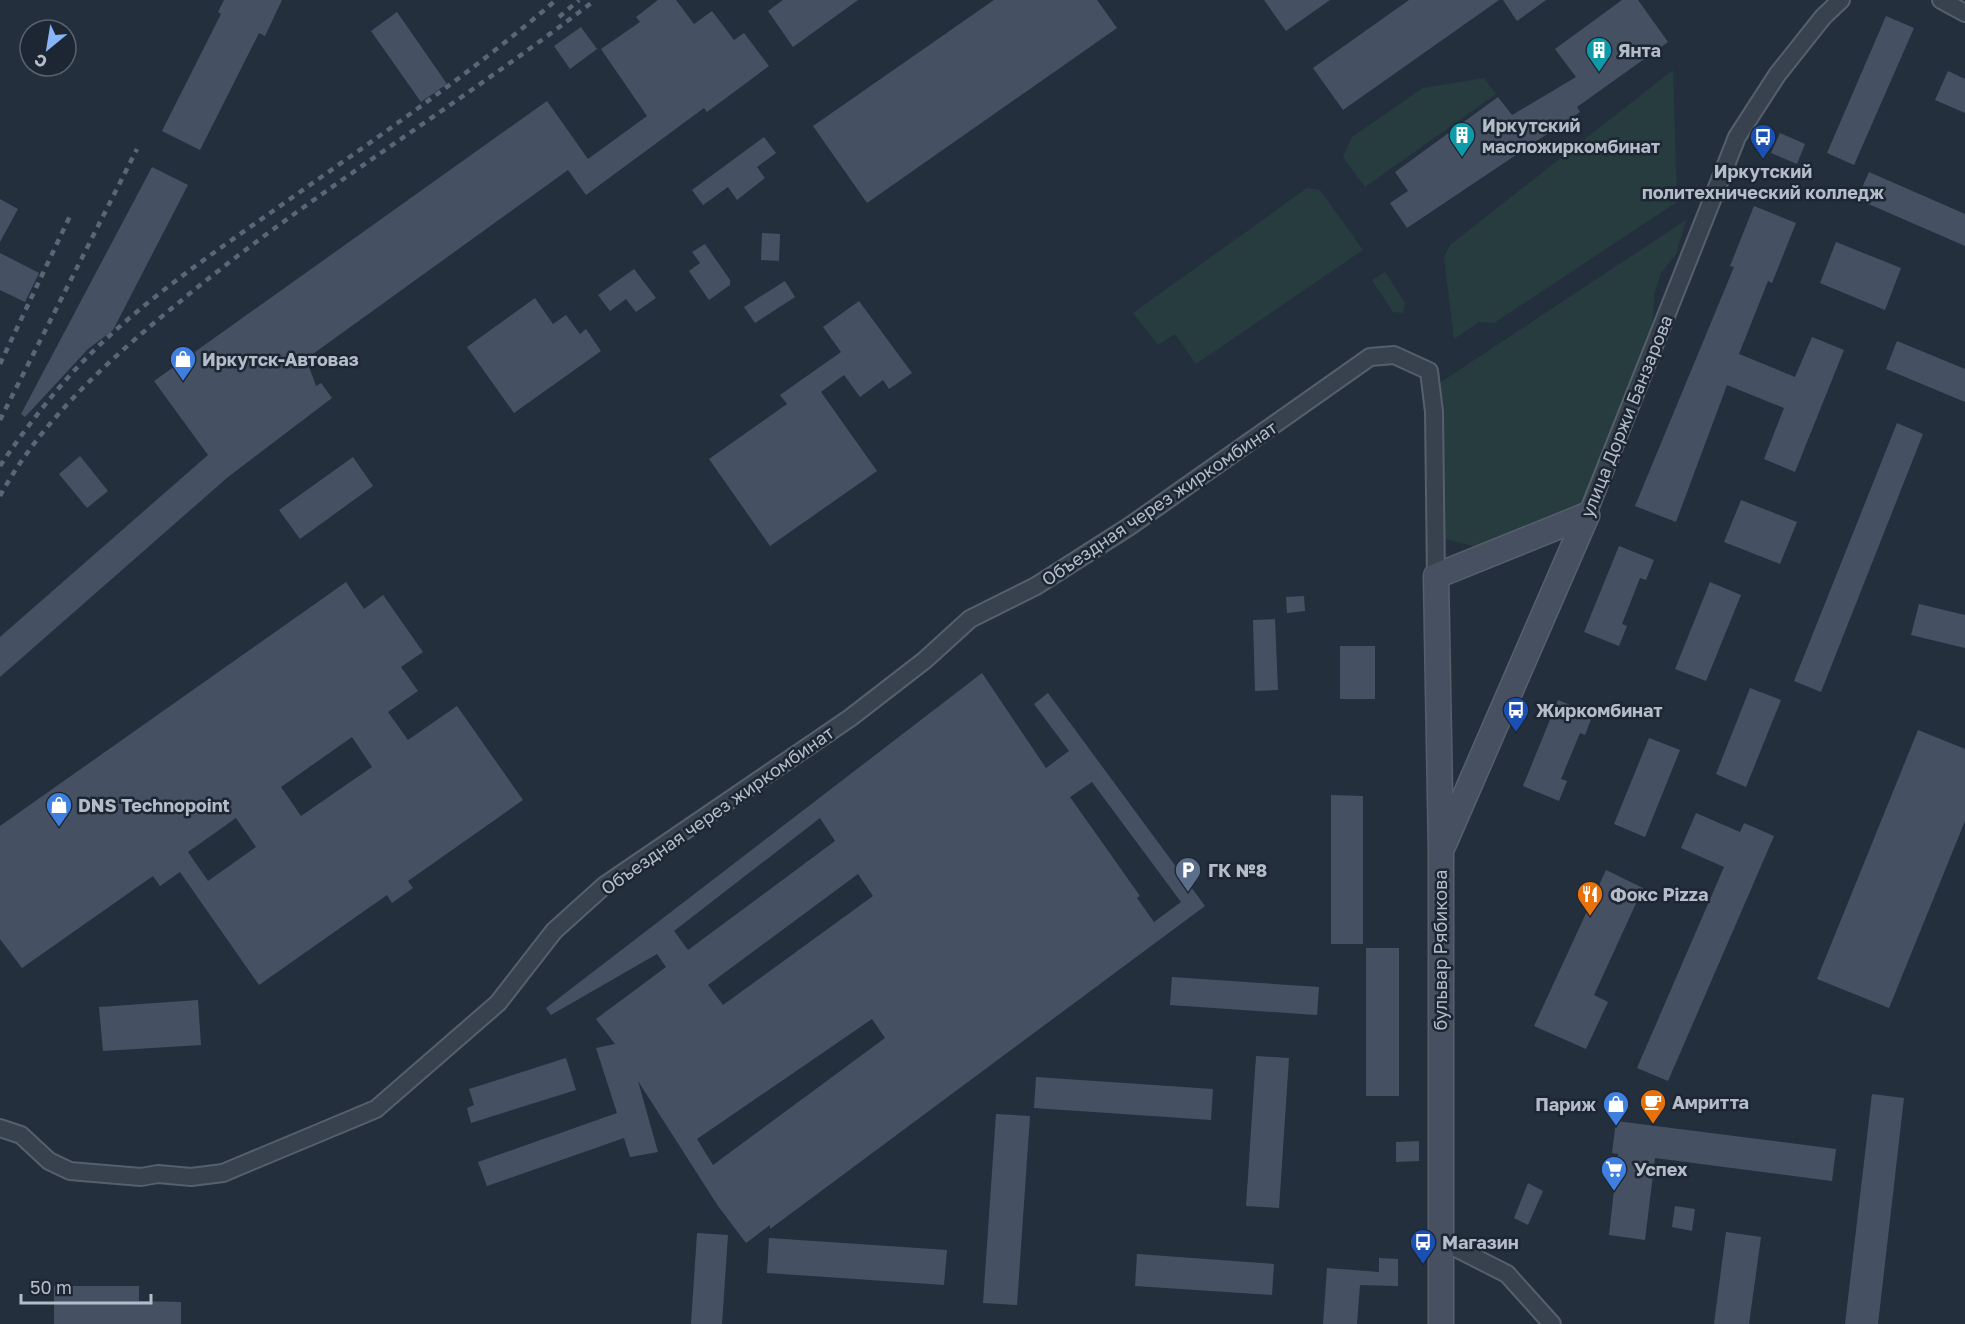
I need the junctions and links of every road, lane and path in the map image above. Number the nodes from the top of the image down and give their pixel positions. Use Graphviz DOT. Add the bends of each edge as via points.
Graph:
graph roads {
  1 [pos="1841,0"];
  2 [pos="1941,0"];
  3 [pos="1965,13"];
  4 [pos="1429,371"];
  5 [pos="1587,515"];
  6 [pos="1436,576"];
  7 [pos="1441,851"];
  8 [pos="0,1128"];
  9 [pos="1440,1240"];
  10 [pos="1441,1324"];
  11 [pos="1552,1324"];
  1 -- 5 [label="street, улица Доржи Банзарова" via="1777,75 1737,137"];
  2 -- 3 [label="street"];
  4 -- 6 [label="street, бульвар Рябикова" via="1434,412"];
  4 -- 8 [label="street, Объездная через жиркомбинат" via="1394,355 1370,357 1130,526 1036,586 970,619 850,718 605,885 554,931 498,1003 376,1110 223,1173 191,1177 70,1171 48,1161 21,1135"];
  5 -- 6 [label="street"];
  5 -- 7 [label="street, улица Доржи Банзарова"];
  6 -- 7 [label="street, бульвар Рябикова"];
  7 -- 9 [label="street, бульвар Рябикова"];
  9 -- 10 [label="street, бульвар Рябикова"];
  9 -- 11 [label="street" via="1506,1274"];
}
